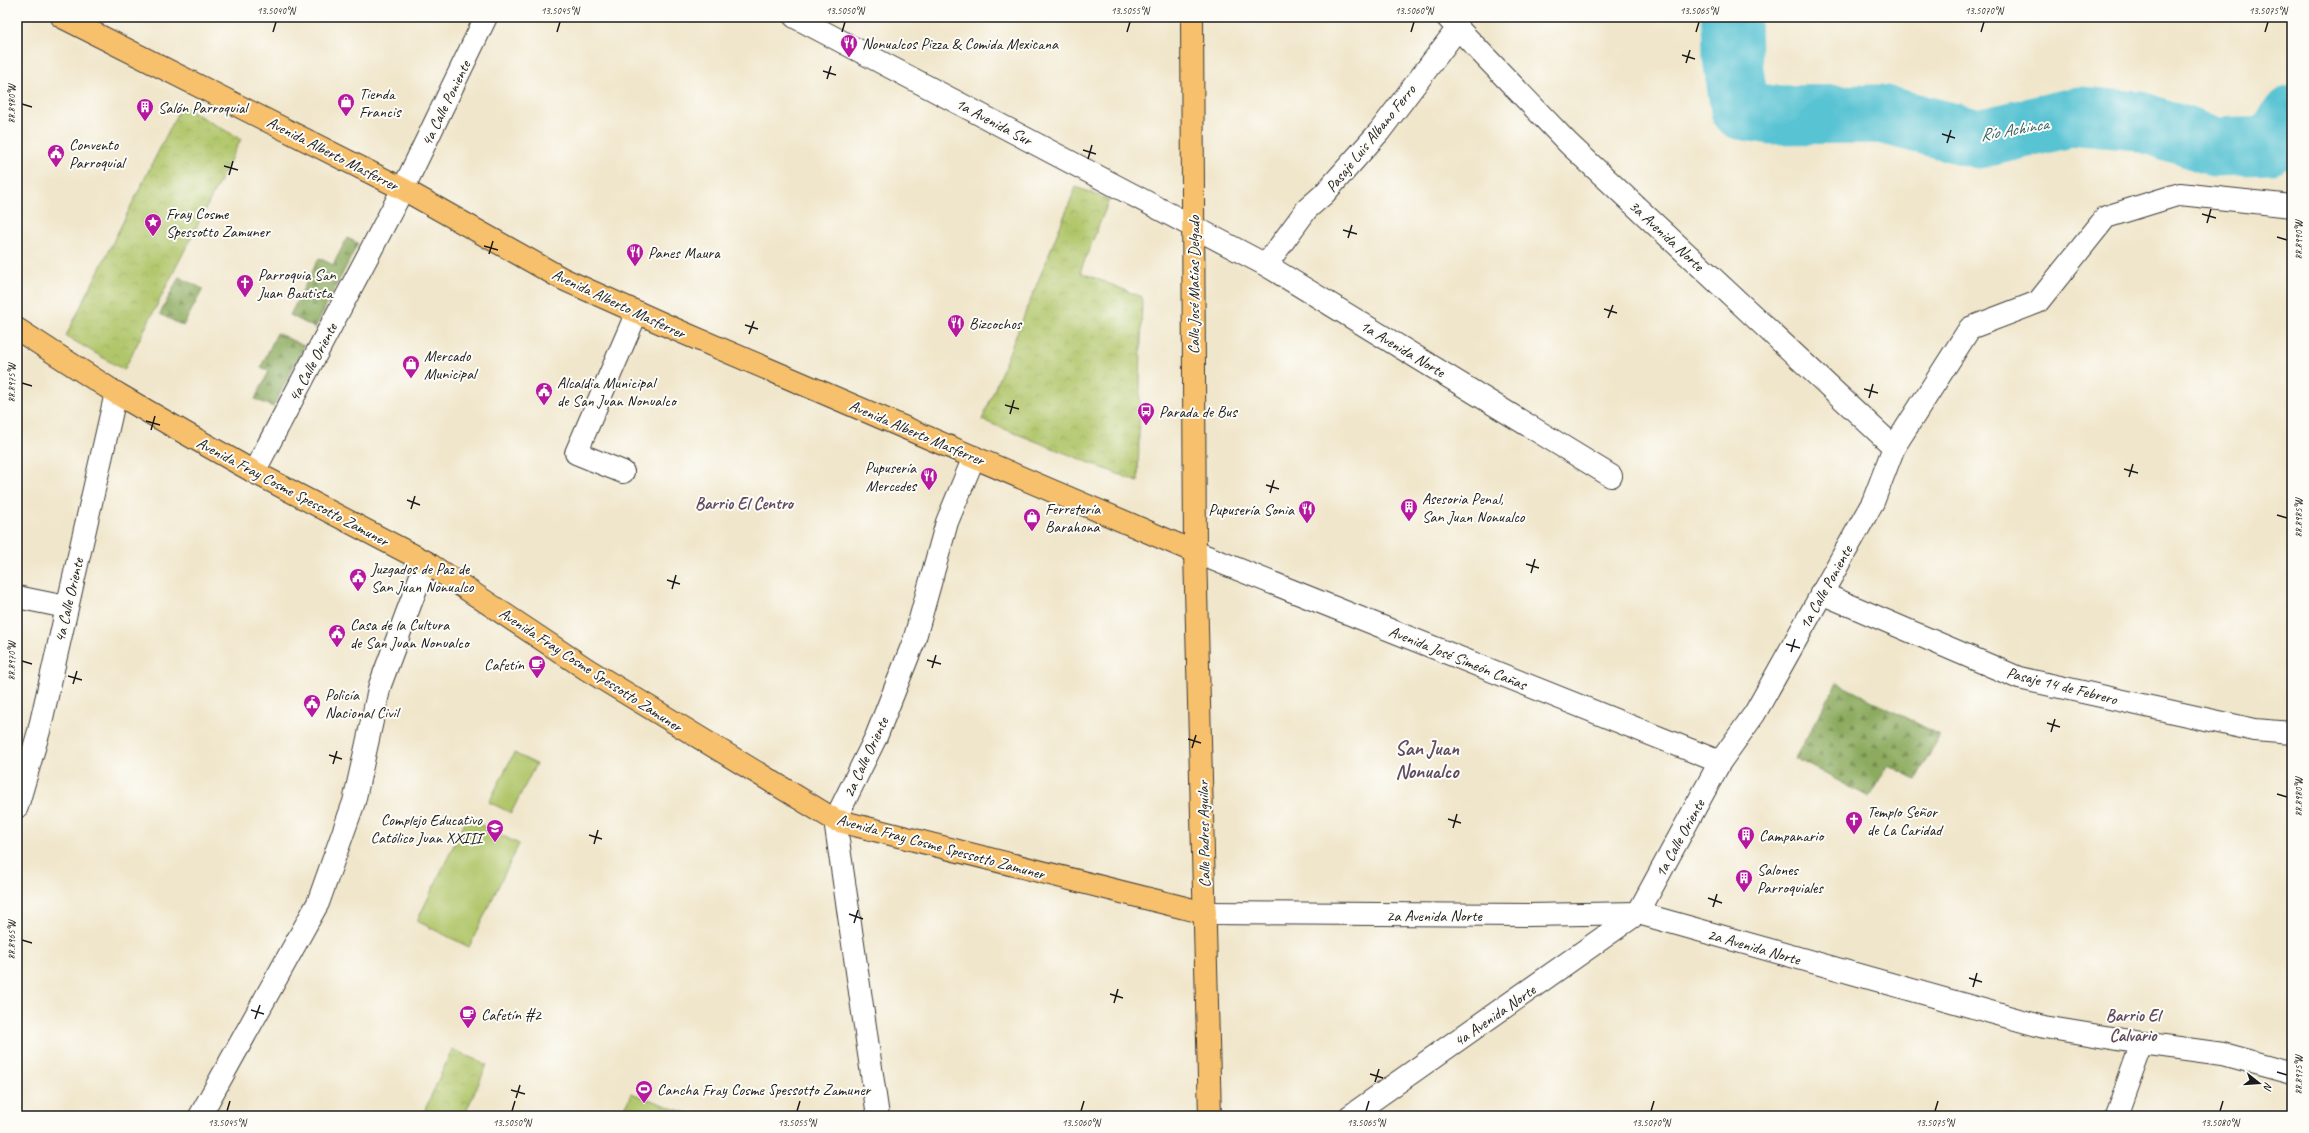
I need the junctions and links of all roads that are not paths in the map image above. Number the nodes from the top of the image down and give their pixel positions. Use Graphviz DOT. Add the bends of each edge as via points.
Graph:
graph roads {
  1 [pos="62,17"];
  2 [pos="486,17"];
  3 [pos="795,17"];
  4 [pos="1192,17"];
  5 [pos="1452,23"];
  6 [pos="403,189"];
  7 [pos="2292,206"];
  8 [pos="1192,225"];
  9 [pos="1266,265"];
  10 [pos="637,312"];
  11 [pos="17,329"];
  12 [pos="116,393"];
  13 [pos="1894,447"];
  14 [pos="974,457"];
  15 [pos="254,472"];
  16 [pos="622,472"];
  17 [pos="1611,476"];
  18 [pos="1195,552"];
  19 [pos="426,562"];
  20 [pos="1821,592"];
  21 [pos="17,597"];
  22 [pos="66,607"];
  23 [pos="2292,733"];
  24 [pos="1720,762"];
  25 [pos="17,807"];
  26 [pos="835,820"];
  27 [pos="1205,913"];
  28 [pos="1638,913"];
  29 [pos="2142,1043"];
  30 [pos="2292,1073"];
  31 [pos="200,1116"];
  32 [pos="878,1116"];
  33 [pos="1210,1116"];
  34 [pos="1350,1116"];
  35 [pos="2116,1116"];
  1 -- 6 [label="main road, Avenida Alberto Masferrer"];
  2 -- 6 [label="street, 4a Calle Poniente"];
  3 -- 8 [label="street, 1a Avenida Sur"];
  4 -- 8 [label="main road, Calle José Matías Delgado"];
  5 -- 9 [label="street, Pasaje Luis Albano Ferro" via="1379,132 1308,209"];
  5 -- 13 [label="street, 3a Avenida Norte" via="1569,144"];
  6 -- 10 [label="main road, Avenida Alberto Masferrer" via="563,279"];
  6 -- 15 [label="street, 4a Calle Oriente"];
  7 -- 13 [label="street, 1a Calle Poniente" via="2180,194 2106,217 2038,302 1970,328"];
  8 -- 9 [label="street, 1a Avenida Norte"];
  8 -- 18 [label="main road, Calle José Matías Delgado"];
  9 -- 17 [label="street, 1a Avenida Norte"];
  10 -- 14 [label="main road, Avenida Alberto Masferrer"];
  10 -- 16 [label="street" via="576,453"];
  11 -- 12 [label="main road, Avenida Fray Cosme Spessotto Zamuner"];
  12 -- 15 [label="main road, Avenida Fray Cosme Spessotto Zamuner"];
  12 -- 22 [label="street, 4a Calle Oriente"];
  13 -- 20 [label="street, 1a Calle Poniente" via="1873,502"];
  14 -- 18 [label="main road, Avenida Alberto Masferrer"];
  14 -- 26 [label="street, 2a Calle Oriente" via="947,522 914,641 876,737"];
  15 -- 19 [label="main road, Avenida Fray Cosme Spessotto Zamuner"];
  18 -- 24 [label="street, Avenida José Simeón Cañas"];
  18 -- 27 [label="main road, Calle Padres Aguilar"];
  19 -- 26 [label="main road, Avenida Fray Cosme Spessotto Zamuner" via="588,670"];
  19 -- 31 [label="street" via="380,685 354,802 318,903"];
  20 -- 23 [label="street, Pasaje 14 de Febrero" via="2019,678 2255,730"];
  20 -- 24 [label="street, 1a Calle Poniente" via="1755,713"];
  21 -- 22 [label="street"];
  22 -- 25 [label="street, 4a Calle Oriente" via="39,731"];
  24 -- 28 [label="street, 1a Calle Oriente"];
  26 -- 27 [label="main road, Avenida Fray Cosme Spessotto Zamuner"];
  26 -- 32 [label="street"];
  27 -- 28 [label="street, 2a Avenida Norte" via="1529,916"];
  27 -- 33 [label="main road, Calle Padres Aguilar"];
  28 -- 29 [label="street, 2a Avenida Norte" via="2044,1027"];
  28 -- 34 [label="street, 4a Avenida Norte"];
  29 -- 30 [label="street, 2a Avenida Norte" via="2223,1054"];
  29 -- 35 [label="street"];
}
